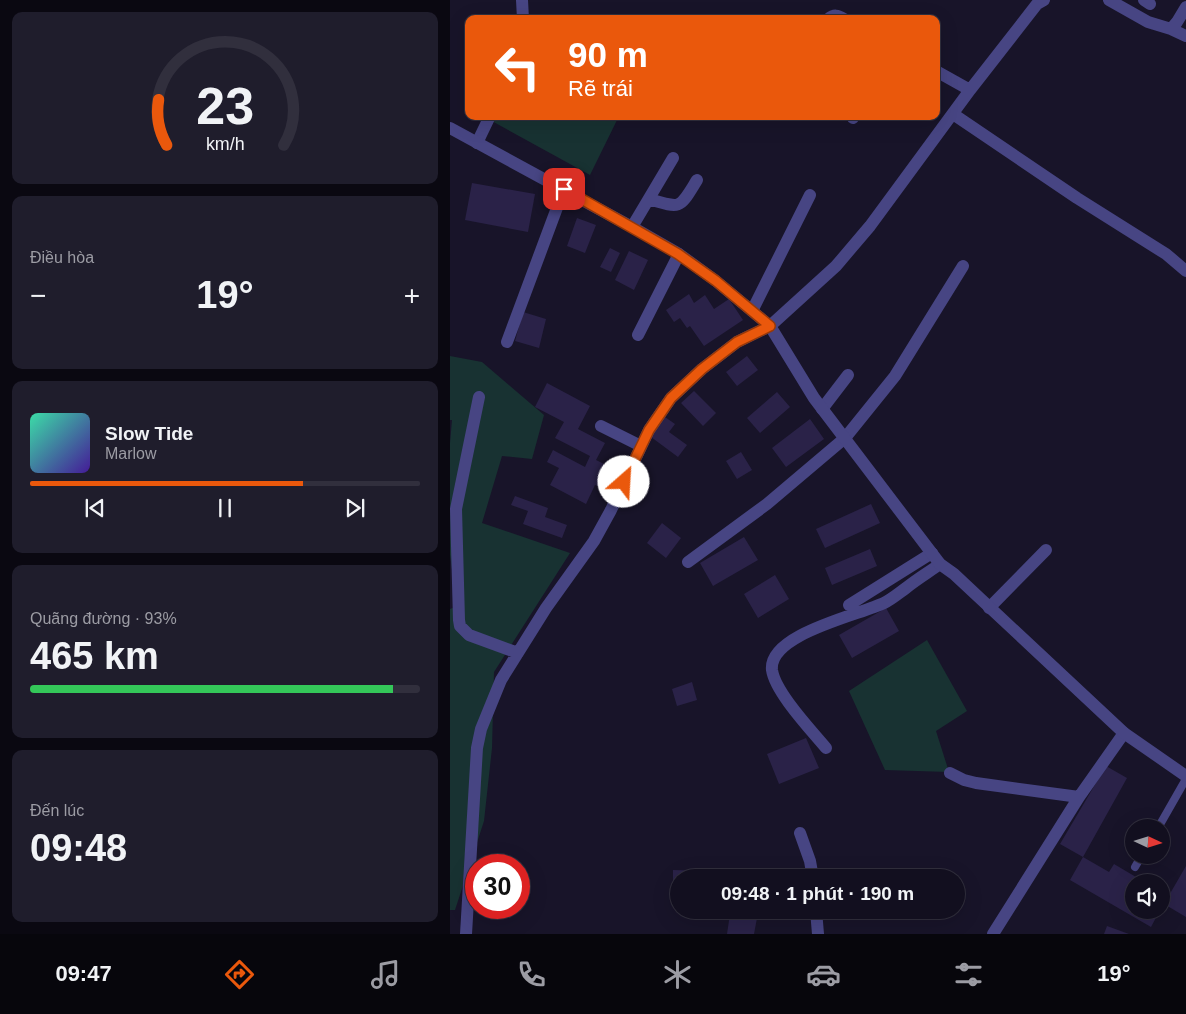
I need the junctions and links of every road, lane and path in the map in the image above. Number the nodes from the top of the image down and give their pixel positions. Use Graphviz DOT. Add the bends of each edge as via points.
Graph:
graph roads {
  1 [pos="522,0"];
  2 [pos="1109,0"];
  3 [pos="1037,1"];
  4 [pos="1186,7"];
  5 [pos="523,15"];
  6 [pos="1171,29"];
  7 [pos="1186,36"];
  8 [pos="940,73"];
  9 [pos="970,90"];
  10 [pos="953,114"];
  11 [pos="488,120"];
  12 [pos="450,128"];
  13 [pos="478,143"];
  14 [pos="673,158"];
  15 [pos="697,180"];
  16 [pos="564,189"];
  17 [pos="810,195"];
  18 [pos="649,199"];
  19 [pos="632,226"];
  20 [pos="678,254"];
  21 [pos="963,266"];
  22 [pos="1186,271"];
  23 [pos="752,311"];
  24 [pos="770,326"];
  25 [pos="638,335"];
  26 [pos="507,342"];
  27 [pos="848,375"];
  28 [pos="478,397"];
  29 [pos="822,409"];
  30 [pos="601,426"];
  31 [pos="845,438"];
  32 [pos="641,446"];
  33 [pos="1046,550"];
  34 [pos="932,553"];
  35 [pos="688,562"];
  36 [pos="940,564"];
  37 [pos="849,605"];
  38 [pos="988,608"];
  39 [pos="518,653"];
  40 [pos="1124,733"];
  41 [pos="826,748"];
  42 [pos="950,773"];
  43 [pos="1186,778"];
  44 [pos="1079,797"];
  45 [pos="1163,819"];
  46 [pos="800,833"];
  47 [pos="1137,864"];
  48 [pos="1135,867"];
  49 [pos="811,869"];
  50 [pos="817,919"];
  51 [pos="466,934"];
  52 [pos="818,934"];
  53 [pos="993,934"];
  1 -- 5 [label="street"];
  2 -- 6 [label="street" via="1148,22"];
  3 -- 9 [label="street"];
  4 -- 6 [label="street"];
  6 -- 7 [label="street"];
  8 -- 9 [label="street"];
  9 -- 10 [label="street"];
  10 -- 22 [label="street" via="1166,254"];
  10 -- 24 [label="street" via="876,219 836,266"];
  11 -- 13 [label="street"];
  12 -- 13 [label="street"];
  13 -- 16 [label="street"];
  14 -- 18 [label="street"];
  15 -- 18 [label="street" via="678,205"];
  16 -- 19 [label="street"];
  16 -- 26 [label="street"];
  17 -- 23 [label="street"];
  18 -- 19 [label="street"];
  19 -- 20 [label="street"];
  20 -- 23 [label="street"];
  20 -- 25 [label="street"];
  21 -- 31 [label="street" via="895,376"];
  23 -- 24 [label="street"];
  24 -- 29 [label="street"];
  24 -- 32 [label="street" via="737,342 702,369 671,398"];
  27 -- 29 [label="street"];
  28 -- 39 [label="street" via="456,509 459,620 469,635"];
  29 -- 31 [label="street"];
  30 -- 32 [label="street"];
  31 -- 34 [label="street"];
  31 -- 35 [label="street" via="767,504"];
  32 -- 39 [label="street" via="594,541"];
  33 -- 38 [label="street"];
  34 -- 36 [label="street"];
  34 -- 37 [label="street"];
  36 -- 38 [label="street"];
  36 -- 41 [label="street" via="885,602 809,630 780,649 772,671 793,709"];
  38 -- 40 [label="street"];
  39 -- 51 [label="street" via="501,680 481,729 477,748"];
  40 -- 43 [label="street"];
  40 -- 44 [label="street"];
  42 -- 44 [label="street" via="976,783"];
  43 -- 45 [label="lane"];
  44 -- 53 [label="street"];
  46 -- 49 [label="street"];
  47 -- 48 [label="lane"];
  50 -- 52 [label="street"];
}
